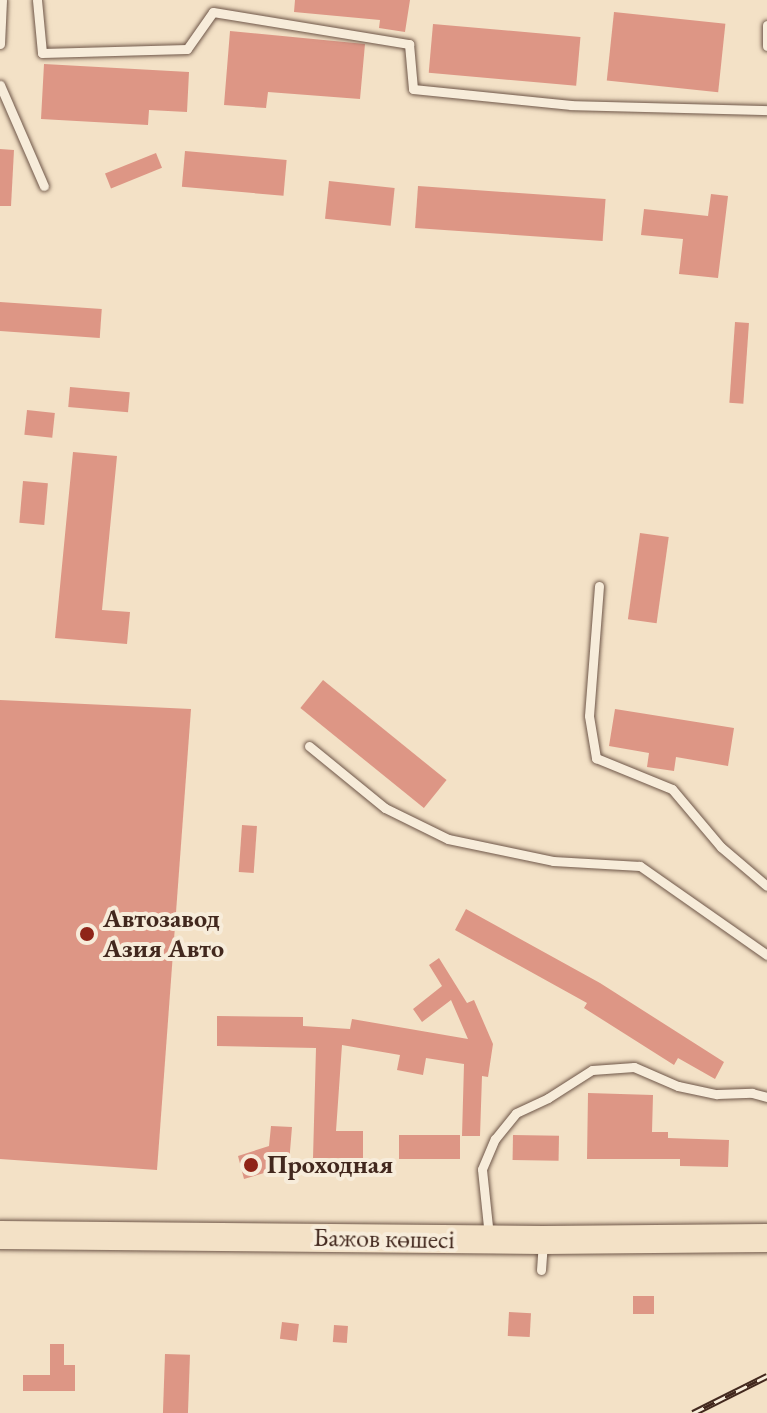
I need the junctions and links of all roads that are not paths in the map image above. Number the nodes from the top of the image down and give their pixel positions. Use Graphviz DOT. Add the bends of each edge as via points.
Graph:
graph roads {
  1 [pos="2,0"];
  2 [pos="37,0"];
  3 [pos="767,25"];
  4 [pos="0,44"];
  5 [pos="767,46"];
  6 [pos="0,85"];
  7 [pos="767,110"];
  8 [pos="44,186"];
  9 [pos="599,586"];
  10 [pos="309,746"];
  11 [pos="767,886"];
  12 [pos="767,955"];
  13 [pos="767,1097"];
  14 [pos="0,1235"];
  15 [pos="767,1238"];
  16 [pos="489,1239"];
  17 [pos="543,1240"];
  18 [pos="541,1270"];
  1 -- 4 [label="lane"];
  2 -- 7 [label="lane" via="42,53 187,49 213,12 409,44 413,89 571,105"];
  3 -- 5 [label="lane"];
  6 -- 8 [label="lane"];
  9 -- 11 [label="lane" via="589,716 596,758 672,789 721,847"];
  10 -- 12 [label="lane" via="385,808 448,839 553,861 640,866"];
  13 -- 16 [label="lane" via="678,1086 634,1067 592,1070 516,1113 495,1139 482,1169"];
  14 -- 16 [label="main road, Бажов көшесі"];
  15 -- 17 [label="main road, Бажов көшесі"];
  16 -- 17 [label="main road, Бажов көшесі"];
  17 -- 18 [label="lane"];
}
